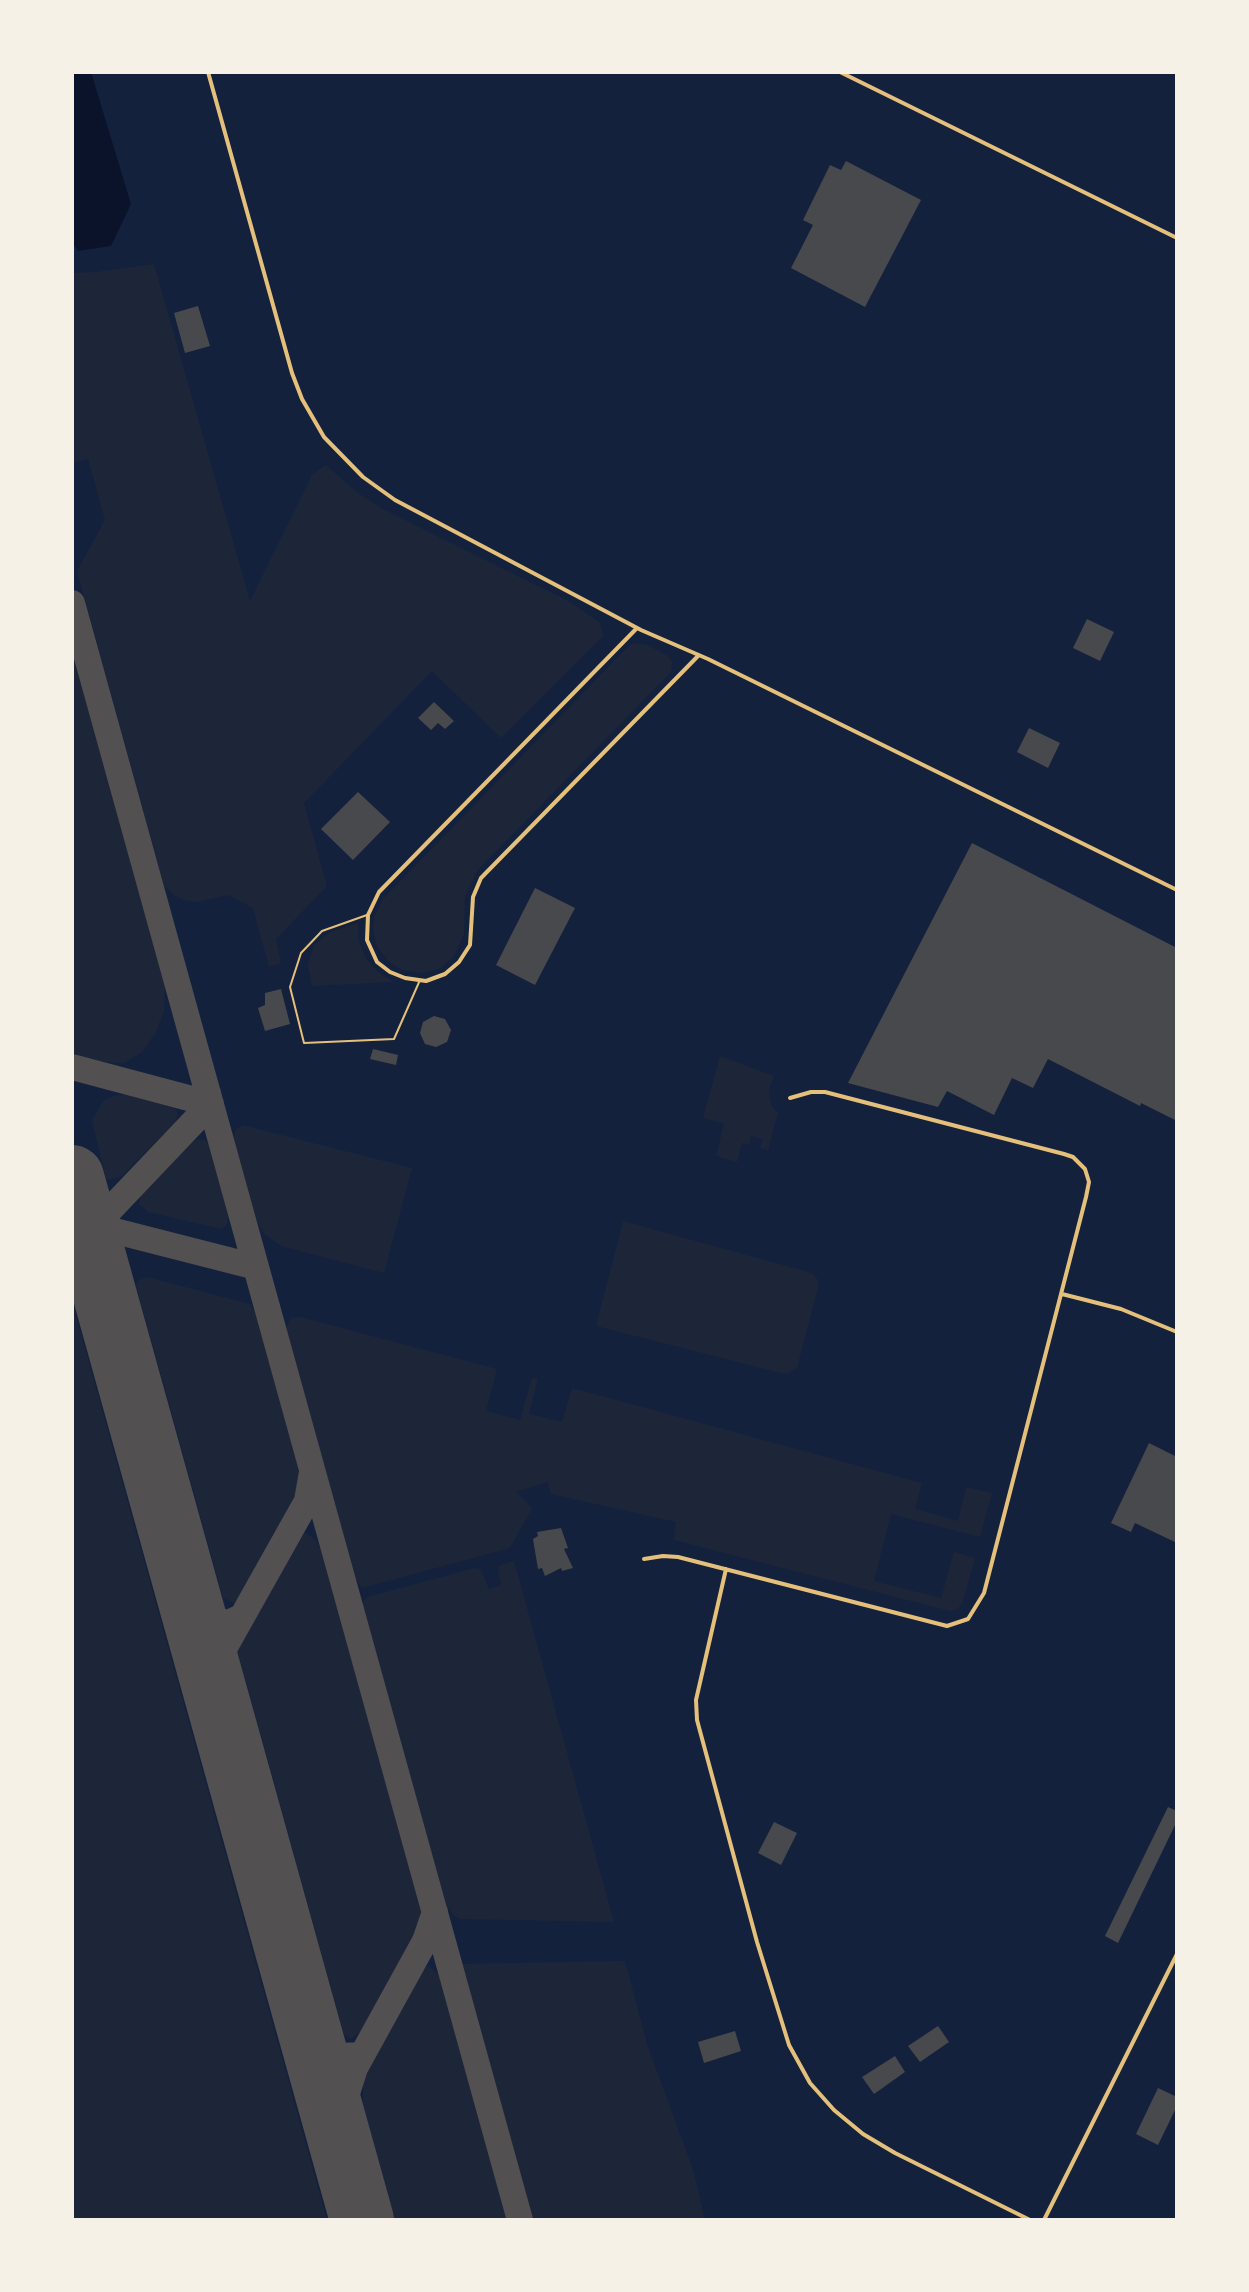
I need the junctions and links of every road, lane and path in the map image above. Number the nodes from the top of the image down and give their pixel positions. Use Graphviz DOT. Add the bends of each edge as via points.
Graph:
graph roads {
  1 [pos="208,72"];
  2 [pos="840,72"];
  3 [pos="1177,238"];
  4 [pos="637,628"];
  5 [pos="698,655"];
  6 [pos="1177,890"];
  7 [pos="368,915"];
  8 [pos="420,980"];
  9 [pos="790,1098"];
  10 [pos="1062,1294"];
  11 [pos="1177,1332"];
  12 [pos="644,1559"];
  13 [pos="726,1569"];
  14 [pos="1177,1954"];
  15 [pos="1030,2220"];
  16 [pos="1044,2220"];
  1 -- 4 [label="street" via="292,373 324,437 349,465 395,500"];
  2 -- 3 [label="street"];
  4 -- 5 [label="street"];
  4 -- 7 [label="street" via="379,892"];
  5 -- 6 [label="street"];
  5 -- 8 [label="street" via="481,878 473,897 467,952 445,974"];
  7 -- 8 [label="street" via="367,940 377,962 399,976"];
  7 -- 8 [label="lane" via="322,931 301,953 290,987 304,1043 394,1039"];
  9 -- 10 [label="street" via="825,1092 1073,1157 1089,1182"];
  10 -- 11 [label="street" via="1121,1309"];
  10 -- 13 [label="street" via="984,1593 968,1619 947,1626"];
  12 -- 13 [label="street" via="678,1557"];
  13 -- 15 [label="street" via="696,1700 697,1720 789,2045 810,2083 863,2134"];
  14 -- 16 [label="street"];
}
